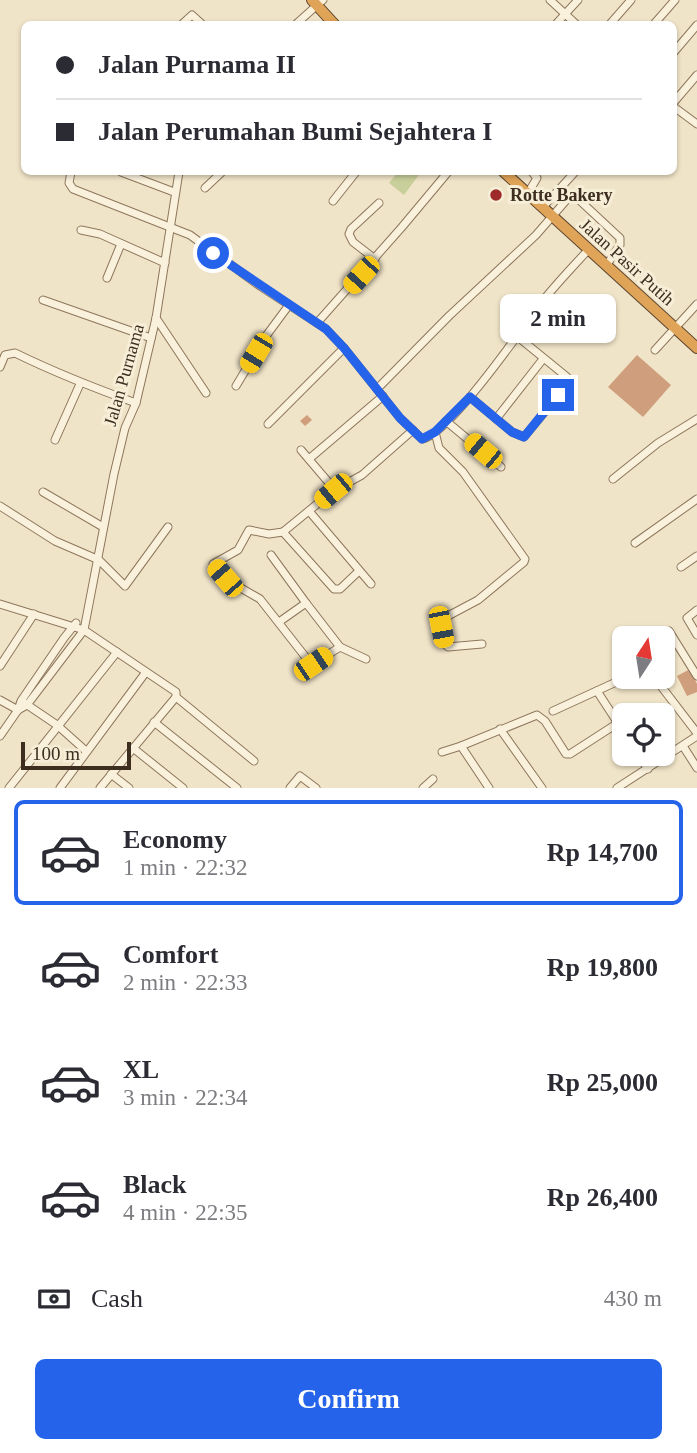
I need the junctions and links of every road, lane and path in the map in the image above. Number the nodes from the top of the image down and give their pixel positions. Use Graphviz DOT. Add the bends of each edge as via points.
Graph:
graph roads {
  1 [pos="550,0"];
  2 [pos="578,0"];
  3 [pos="631,0"];
  4 [pos="675,0"];
  5 [pos="318,2"];
  6 [pos="565,15"];
  7 [pos="185,21"];
  8 [pos="199,21"];
  9 [pos="299,21"];
  10 [pos="332,21"];
  11 [pos="559,21"];
  12 [pos="572,21"];
  13 [pos="613,21"];
  14 [pos="657,21"];
  15 [pos="697,25"];
  16 [pos="677,48"];
  17 [pos="697,75"];
  18 [pos="677,100"];
  19 [pos="677,107"];
  20 [pos="697,124"];
  21 [pos="69,175"];
  22 [pos="129,175"];
  23 [pos="178,175"];
  24 [pos="219,175"];
  25 [pos="354,175"];
  26 [pos="445,175"];
  27 [pos="507,175"];
  28 [pos="535,175"];
  29 [pos="572,175"];
  30 [pos="205,188"];
  31 [pos="174,192"];
  32 [pos="528,193"];
  33 [pos="333,201"];
  34 [pos="379,202"];
  35 [pos="543,208"];
  36 [pos="551,216"];
  37 [pos="170,226"];
  38 [pos="81,230"];
  39 [pos="121,244"];
  40 [pos="588,250"];
  41 [pos="375,258"];
  42 [pos="165,262"];
  43 [pos="606,266"];
  44 [pos="107,278"];
  45 [pos="43,300"];
  46 [pos="697,304"];
  47 [pos="289,305"];
  48 [pos="156,318"];
  49 [pos="317,323"];
  50 [pos="674,328"];
  51 [pos="518,337"];
  52 [pos="151,338"];
  53 [pos="344,348"];
  54 [pos="697,348"];
  55 [pos="655,350"];
  56 [pos="543,359"];
  57 [pos="0,367"];
  58 [pos="80,384"];
  59 [pos="236,386"];
  60 [pos="377,389"];
  61 [pos="206,393"];
  62 [pos="383,396"];
  63 [pos="470,397"];
  64 [pos="136,403"];
  65 [pos="496,419"];
  66 [pos="697,419"];
  67 [pos="446,421"];
  68 [pos="268,424"];
  69 [pos="413,430"];
  70 [pos="435,432"];
  71 [pos="55,440"];
  72 [pos="301,450"];
  73 [pos="309,459"];
  74 [pos="501,467"];
  75 [pos="613,478"];
  76 [pos="335,490"];
  77 [pos="43,492"];
  78 [pos="697,499"];
  79 [pos="0,506"];
  80 [pos="309,511"];
  81 [pos="103,527"];
  82 [pos="168,527"];
  83 [pos="282,532"];
  84 [pos="635,543"];
  85 [pos="271,555"];
  86 [pos="697,556"];
  87 [pos="97,559"];
  88 [pos="681,567"];
  89 [pos="359,570"];
  90 [pos="372,584"];
  91 [pos="306,603"];
  92 [pos="0,604"];
  93 [pos="697,610"];
  94 [pos="34,614"];
  95 [pos="85,616"];
  96 [pos="279,622"];
  97 [pos="75,625"];
  98 [pos="84,630"];
  99 [pos="697,635"];
  100 [pos="676,642"];
  101 [pos="482,644"];
  102 [pos="340,647"];
  103 [pos="117,652"];
  104 [pos="366,659"];
  105 [pos="0,666"];
  106 [pos="146,672"];
  107 [pos="697,676"];
  108 [pos="612,684"];
  109 [pos="664,690"];
  110 [pos="597,691"];
  111 [pos="176,697"];
  112 [pos="0,700"];
  113 [pos="24,703"];
  114 [pos="18,710"];
  115 [pos="553,710"];
  116 [pos="612,714"];
  117 [pos="155,722"];
  118 [pos="57,726"];
  119 [pos="612,727"];
  120 [pos="500,729"];
  121 [pos="697,735"];
  122 [pos="0,736"];
  123 [pos="461,746"];
  124 [pos="683,746"];
  125 [pos="133,748"];
  126 [pos="86,751"];
  127 [pos="442,752"];
  128 [pos="254,761"];
  129 [pos="646,766"];
  130 [pos="697,768"];
  131 [pos="648,769"];
  132 [pos="111,774"];
  133 [pos="433,779"];
  134 [pos="9,788"];
  135 [pos="60,788"];
  136 [pos="100,788"];
  137 [pos="130,788"];
  138 [pos="183,788"];
  139 [pos="237,788"];
  140 [pos="290,788"];
  141 [pos="316,788"];
  142 [pos="423,788"];
  143 [pos="489,788"];
  144 [pos="542,788"];
  145 [pos="617,788"];
  1 -- 6 [label="street"];
  2 -- 6 [label="street"];
  3 -- 13 [label="street"];
  4 -- 14 [label="street"];
  5 -- 9 [label="street"];
  5 -- 10 [label="highway"];
  6 -- 11 [label="street"];
  6 -- 12 [label="street"];
  7 -- 8 [label="street" via="192,15"];
  15 -- 16 [label="street"];
  17 -- 18 [label="street"];
  19 -- 20 [label="street"];
  21 -- 37 [label="street" via="73,189"];
  22 -- 31 [label="street"];
  23 -- 31 [label="street, Jalan Purnama"];
  24 -- 30 [label="street"];
  25 -- 33 [label="street"];
  26 -- 41 [label="street"];
  27 -- 32 [label="highway, Jalan Pasir Putih"];
  28 -- 32 [label="street"];
  29 -- 35 [label="street"];
  31 -- 37 [label="street, Jalan Purnama"];
  32 -- 35 [label="highway, Jalan Pasir Putih"];
  34 -- 41 [label="street" via="349,234"];
  35 -- 36 [label="highway, Jalan Pasir Putih"];
  36 -- 40 [label="highway, Jalan Pasir Putih"];
  36 -- 43 [label="street" via="566,199 576,197 620,238 620,246"];
  36 -- 60 [label="street"];
  37 -- 42 [label="street, Jalan Purnama"];
  37 -- 47 [label="street" via="190,235"];
  38 -- 39 [label="street"];
  39 -- 42 [label="street"];
  39 -- 44 [label="street"];
  40 -- 43 [label="highway, Jalan Pasir Putih"];
  40 -- 51 [label="street"];
  41 -- 49 [label="street"];
  42 -- 48 [label="street, Jalan Purnama"];
  43 -- 50 [label="highway, Jalan Pasir Putih"];
  45 -- 52 [label="street"];
  46 -- 50 [label="street"];
  47 -- 49 [label="street"];
  47 -- 59 [label="street"];
  48 -- 52 [label="street, Jalan Purnama"];
  48 -- 61 [label="street"];
  49 -- 53 [label="street"];
  50 -- 54 [label="highway, Jalan Pasir Putih"];
  50 -- 55 [label="street"];
  51 -- 56 [label="street"];
  51 -- 63 [label="street"];
  52 -- 64 [label="street, Jalan Purnama"];
  53 -- 60 [label="street"];
  53 -- 68 [label="street"];
  56 -- 65 [label="street"];
  56 -- 65 [label="street" via="567,377 568,384 524,437"];
  57 -- 58 [label="street" via="5,355 15,353"];
  58 -- 64 [label="street"];
  58 -- 71 [label="street"];
  60 -- 62 [label="street"];
  62 -- 69 [label="street"];
  62 -- 73 [label="street"];
  63 -- 65 [label="street"];
  63 -- 67 [label="street"];
  64 -- 81 [label="street, Jalan Purnama" via="125,428"];
  66 -- 75 [label="street"];
  67 -- 70 [label="street"];
  67 -- 74 [label="street"];
  69 -- 70 [label="street" via="422,439"];
  69 -- 76 [label="street" via="362,475"];
  70 -- 101 [label="street" via="439,448 463,472 525,559 478,600 442,622 448,647"];
  72 -- 73 [label="street"];
  73 -- 76 [label="street"];
  76 -- 80 [label="street"];
  77 -- 81 [label="street"];
  78 -- 84 [label="street"];
  79 -- 87 [label="street" via="55,541"];
  80 -- 83 [label="street"];
  80 -- 89 [label="street"];
  81 -- 87 [label="street, Jalan Purnama"];
  82 -- 87 [label="street" via="125,586"];
  83 -- 89 [label="street" via="334,589 340,589"];
  83 -- 96 [label="street" via="248,530 238,550 213,564 227,580 260,598"];
  85 -- 91 [label="street"];
  86 -- 88 [label="street"];
  87 -- 95 [label="street, Jalan Purnama"];
  89 -- 90 [label="street"];
  91 -- 96 [label="street"];
  91 -- 102 [label="street"];
  92 -- 94 [label="street"];
  93 -- 99 [label="street" via="687,618"];
  94 -- 97 [label="street"];
  94 -- 105 [label="street"];
  95 -- 97 [label="street"];
  95 -- 98 [label="street, Jalan Purnama"];
  96 -- 102 [label="street" via="311,664"];
  97 -- 98 [label="street"];
  97 -- 113 [label="street"];
  98 -- 103 [label="street"];
  98 -- 113 [label="street"];
  100 -- 107 [label="street"];
  102 -- 104 [label="street"];
  103 -- 106 [label="street"];
  103 -- 118 [label="street"];
  106 -- 111 [label="street" via="175,690"];
  106 -- 126 [label="street"];
  108 -- 110 [label="street"];
  109 -- 121 [label="street"];
  110 -- 115 [label="street"];
  110 -- 116 [label="street"];
  111 -- 117 [label="street"];
  111 -- 128 [label="street"];
  112 -- 114 [label="street"];
  113 -- 114 [label="street"];
  113 -- 118 [label="street"];
  114 -- 122 [label="street"];
  117 -- 125 [label="street"];
  117 -- 139 [label="street"];
  118 -- 126 [label="street"];
  118 -- 134 [label="street"];
  119 -- 120 [label="street" via="580,750 566,754 539,715"];
  120 -- 123 [label="street"];
  120 -- 144 [label="street"];
  121 -- 124 [label="street"];
  123 -- 127 [label="street"];
  123 -- 143 [label="street"];
  124 -- 130 [label="street"];
  124 -- 131 [label="street"];
  125 -- 132 [label="street"];
  125 -- 138 [label="street"];
  126 -- 135 [label="street"];
  129 -- 131 [label="street"];
  131 -- 145 [label="street"];
  132 -- 136 [label="street"];
  132 -- 137 [label="street"];
  133 -- 142 [label="street"];
  140 -- 141 [label="street" via="300,776"];
}
